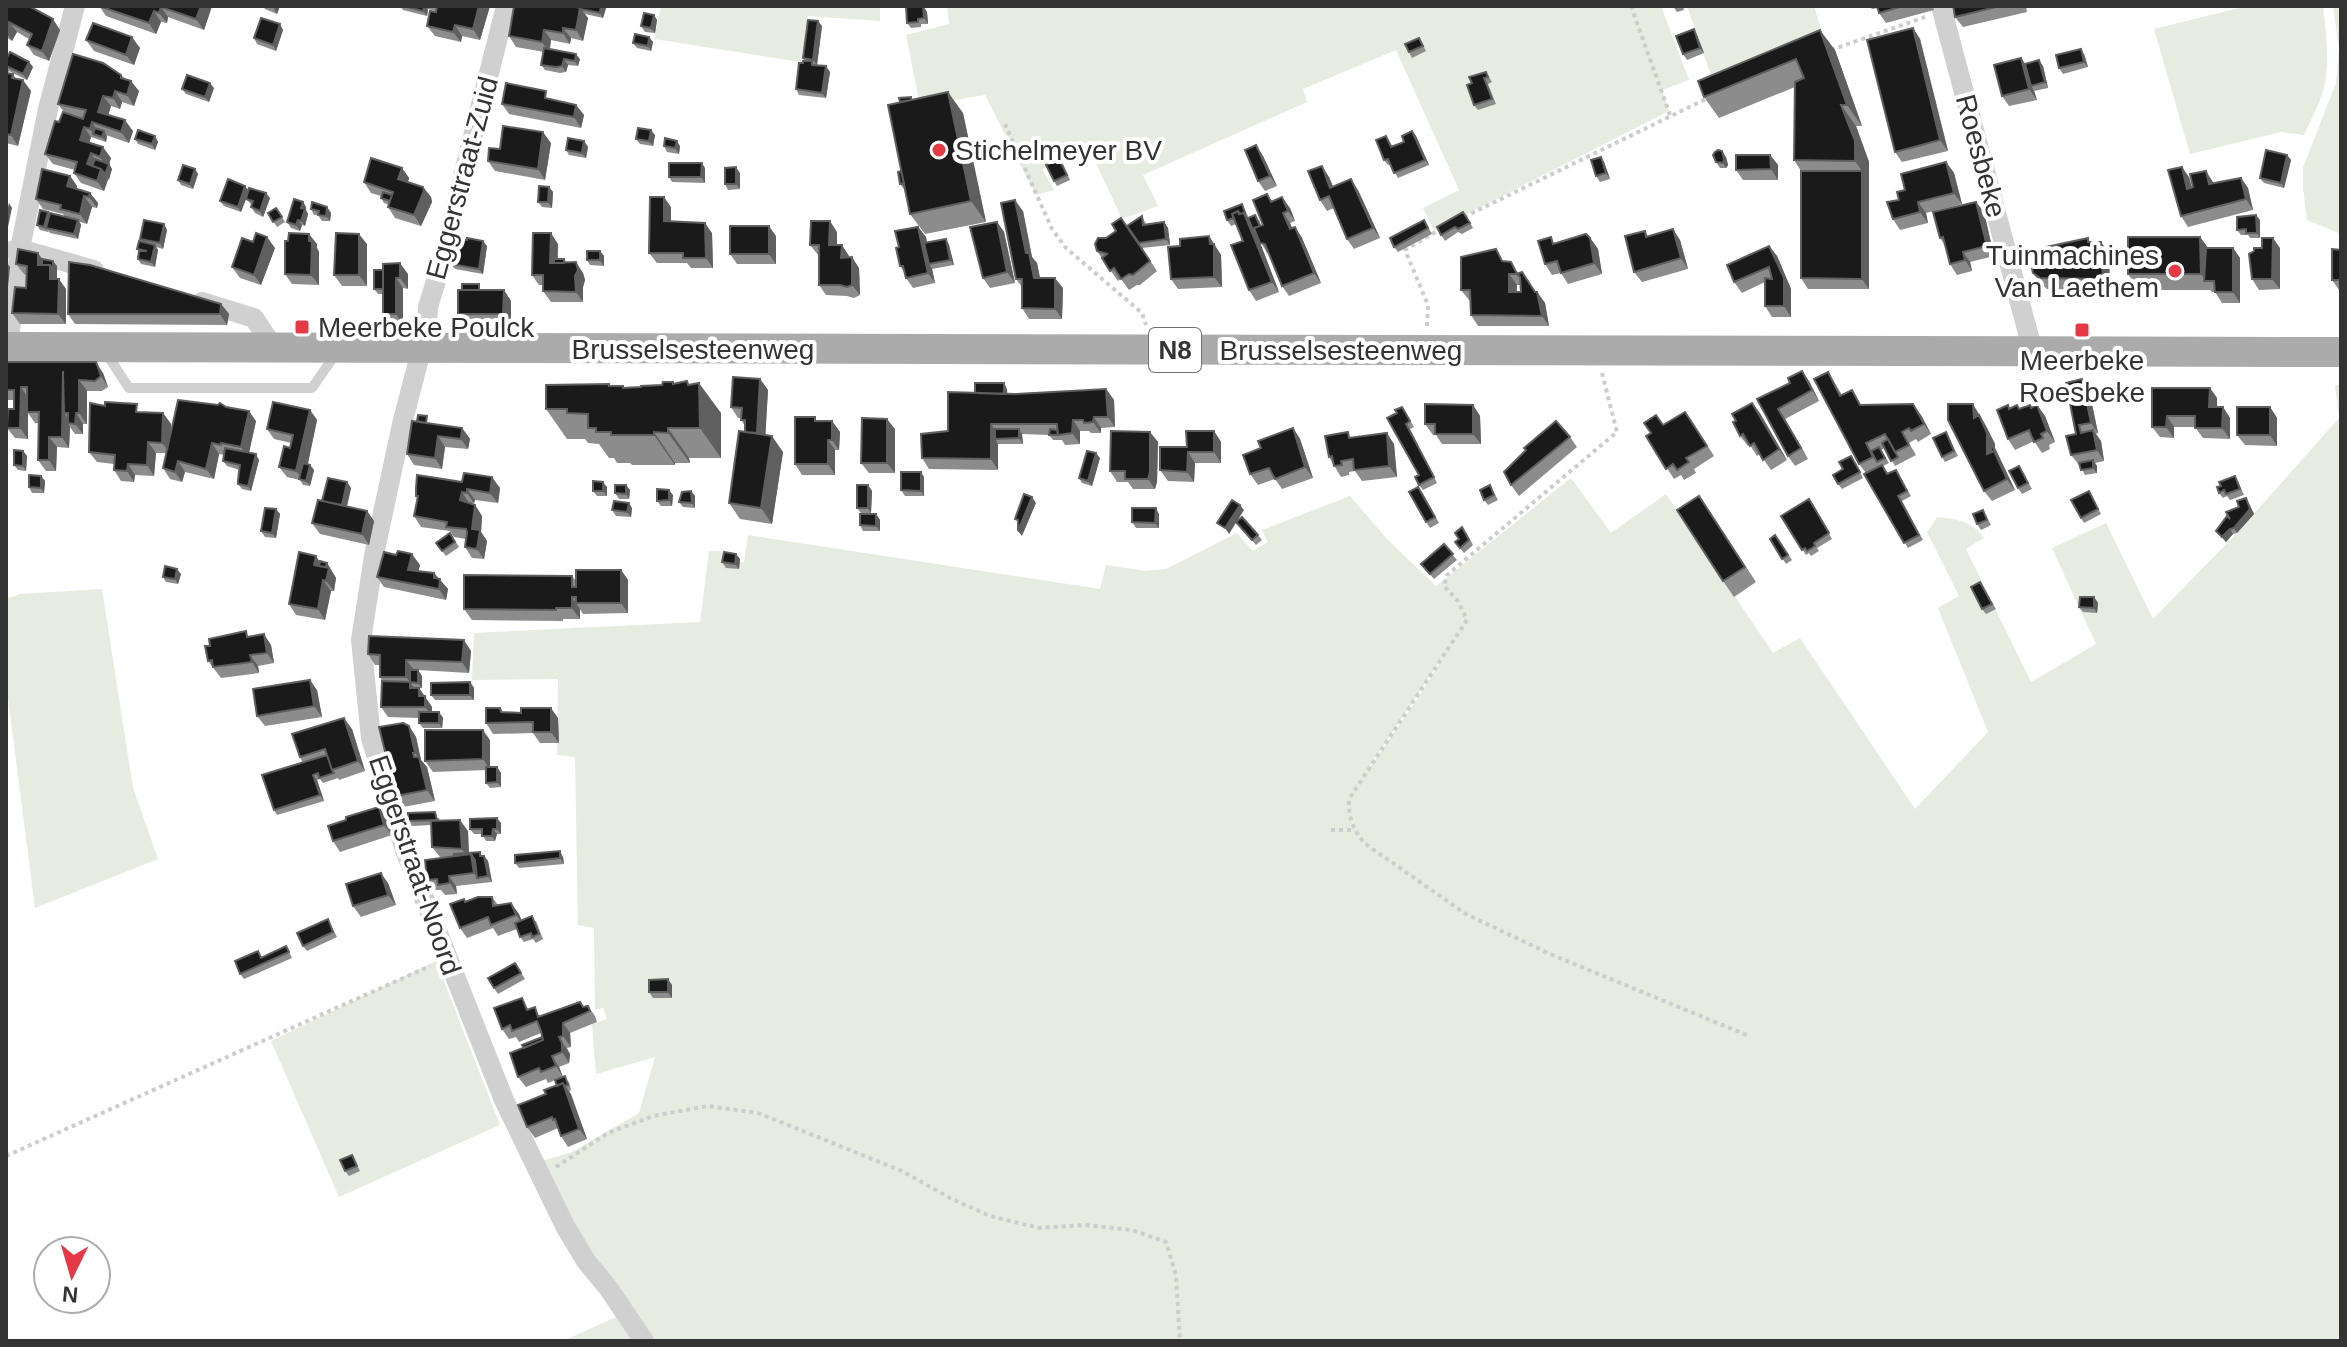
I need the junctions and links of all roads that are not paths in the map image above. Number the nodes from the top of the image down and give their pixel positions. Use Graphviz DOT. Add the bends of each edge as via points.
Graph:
graph roads {
  1 [pos="75,6"];
  2 [pos="506,6"];
  3 [pos="1942,9"];
  4 [pos="13,251"];
  5 [pos="108,275"];
  6 [pos="181,296"];
  7 [pos="7,347"];
  8 [pos="103,348"];
  9 [pos="274,348"];
  10 [pos="339,349"];
  11 [pos="420,349"];
  12 [pos="2033,352"];
  13 [pos="2341,352"];
  14 [pos="644,1341"];
  1 -- 4 [label="street"];
  2 -- 11 [label="street, Eggerstraat-Zuid"];
  3 -- 12 [label="street, Roesbeke"];
  4 -- 5 [label="street"];
  4 -- 7 [label="street"];
  6 -- 9 [label="street" via="254,318"];
  7 -- 8 [label="main road, Brusselsesteenweg / N8"];
  8 -- 9 [label="main road, Brusselsesteenweg / N8"];
  8 -- 10 [label="lane" via="129,388 312,388"];
  9 -- 10 [label="main road, Brusselsesteenweg / N8"];
  10 -- 11 [label="main road, Brusselsesteenweg / N8"];
  11 -- 12 [label="main road, Brusselsesteenweg / N8"];
  11 -- 14 [label="street, Eggerstraat-Noord" via="375,550 361,640 371,738 405,850 504,1100 565,1226"];
  12 -- 13 [label="main road, Brusselsesteenweg / N8"];
}
